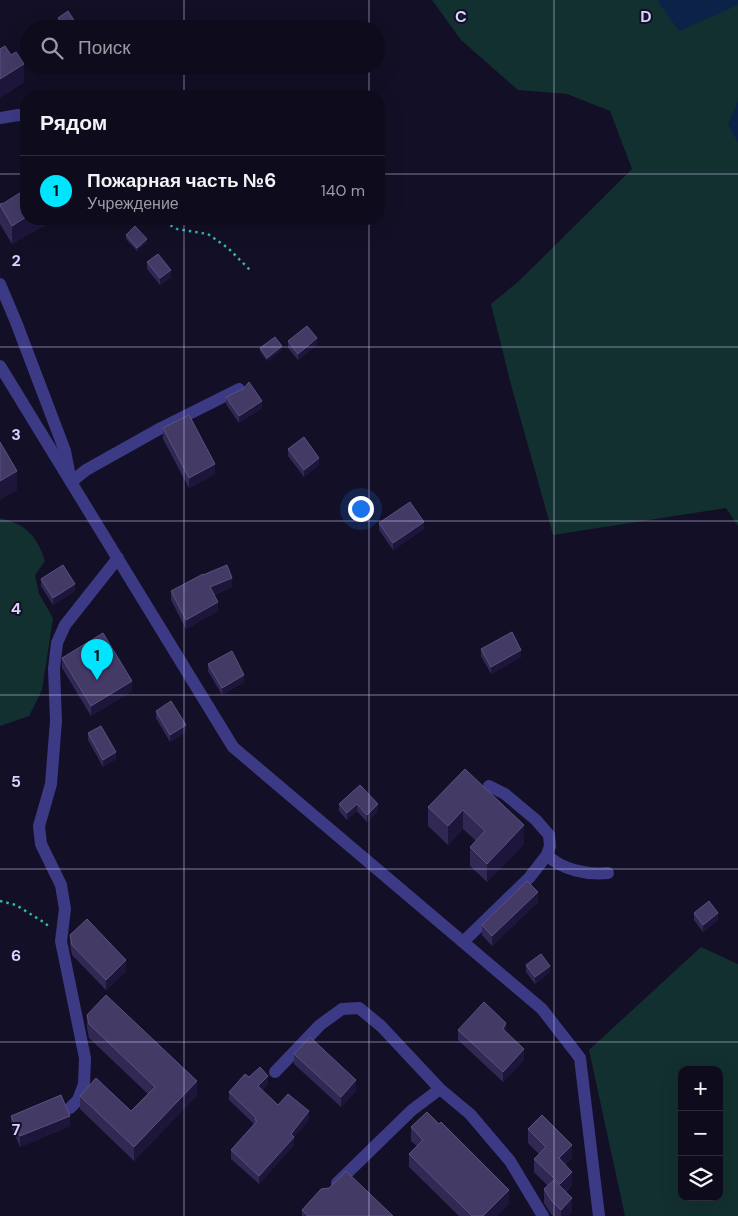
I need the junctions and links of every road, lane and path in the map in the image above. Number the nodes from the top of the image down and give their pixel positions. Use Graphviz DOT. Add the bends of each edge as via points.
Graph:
graph roads {
  1 [pos="20,116"];
  2 [pos="0,118"];
  3 [pos="170,225"];
  4 [pos="252,272"];
  5 [pos="0,284"];
  6 [pos="0,366"];
  7 [pos="238,389"];
  8 [pos="71,482"];
  9 [pos="118,558"];
  10 [pos="490,786"];
  11 [pos="547,855"];
  12 [pos="608,872"];
  13 [pos="0,901"];
  14 [pos="61,941"];
  15 [pos="463,942"];
  16 [pos="274,1072"];
  17 [pos="440,1089"];
  18 [pos="70,1108"];
  19 [pos="331,1188"];
  20 [pos="543,1216"];
  21 [pos="599,1216"];
  1 -- 2 [label="street"];
  3 -- 4 [label="path" via="208,234"];
  5 -- 8 [label="street" via="65,451"];
  6 -- 8 [label="street"];
  7 -- 8 [label="street" via="153,432"];
  8 -- 9 [label="street"];
  9 -- 14 [label="street" via="65,625 57,642 54,669 56,721 50,784 39,826 41,844 61,885 65,909"];
  9 -- 15 [label="street" via="233,747"];
  10 -- 11 [label="street" via="505,794 545,829 550,846"];
  11 -- 12 [label="street" via="566,868 596,874"];
  11 -- 15 [label="street" via="529,878"];
  13 -- 14 [label="path" via="16,905 45,922"];
  14 -- 18 [label="street" via="85,1058 84,1084 78,1100"];
  15 -- 21 [label="street" via="542,1009 580,1058"];
  16 -- 17 [label="street" via="320,1025 342,1009 359,1008 381,1026"];
  17 -- 19 [label="street" via="412,1110"];
  17 -- 20 [label="street" via="470,1114 510,1161"];
}
